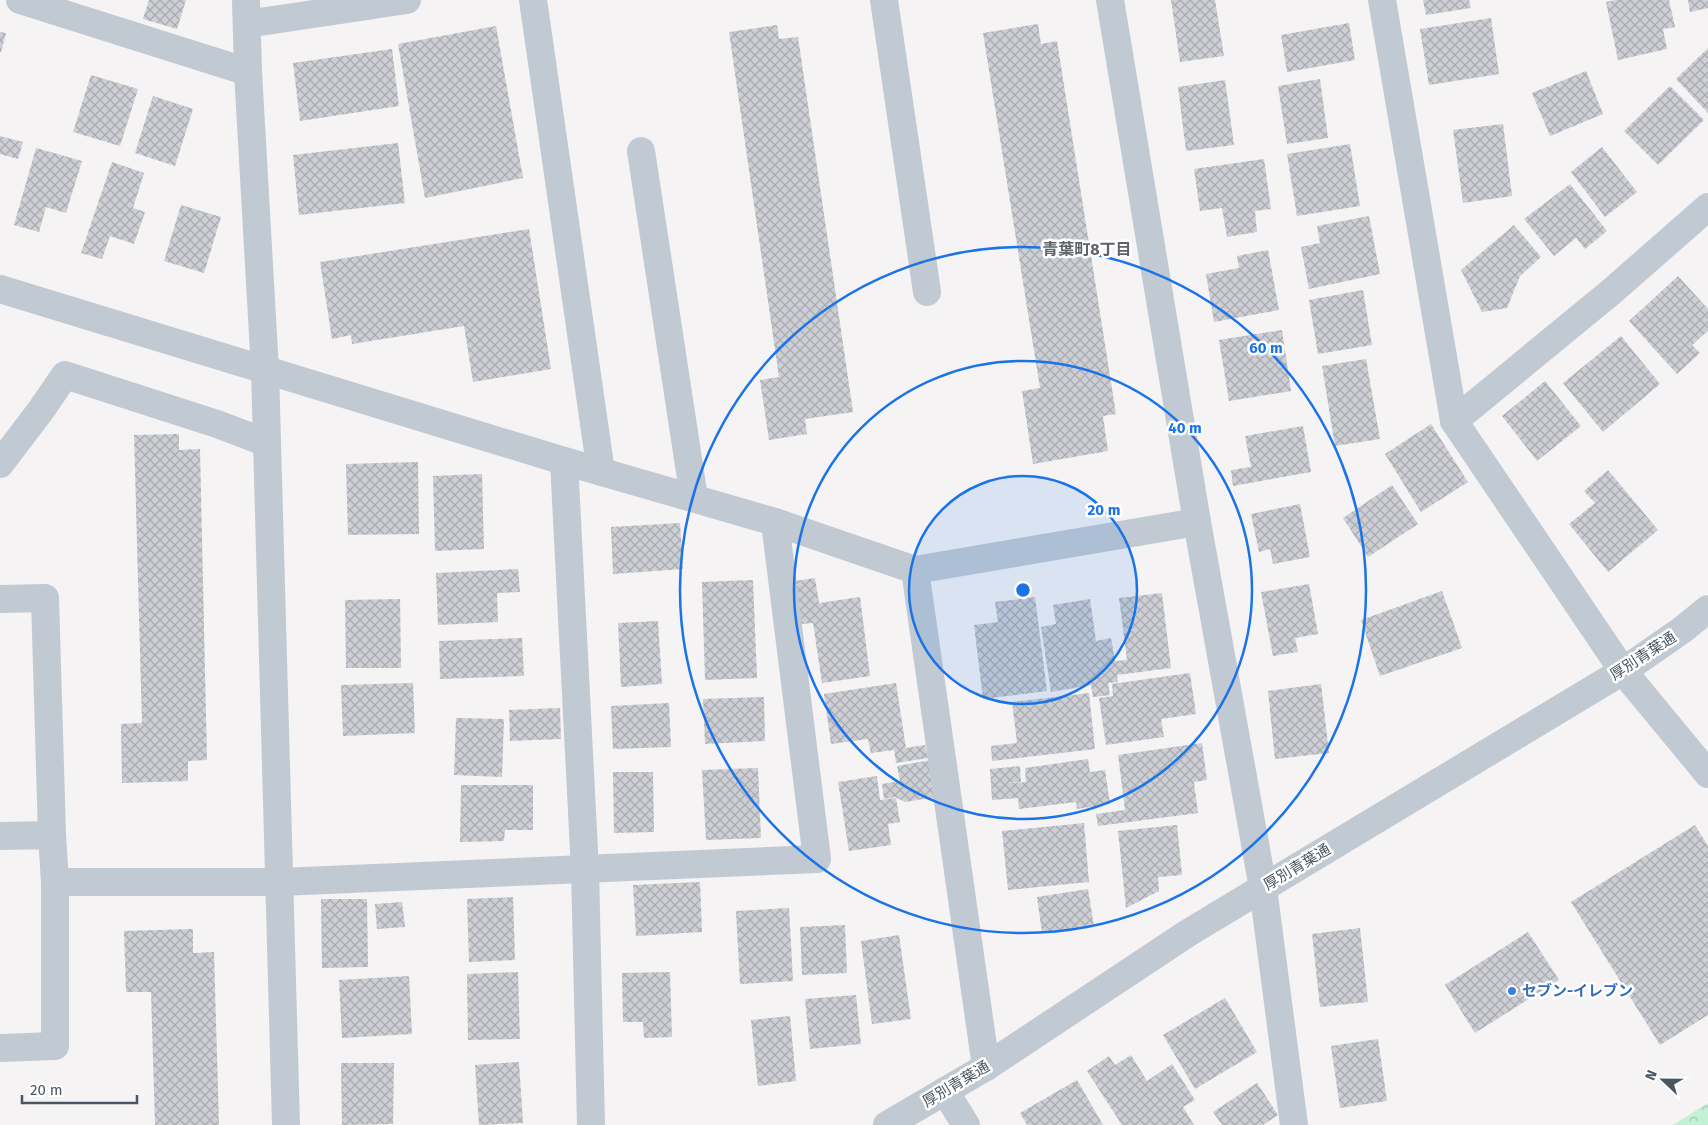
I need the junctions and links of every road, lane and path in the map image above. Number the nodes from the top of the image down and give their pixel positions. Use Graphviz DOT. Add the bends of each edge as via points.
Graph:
graph roads {
  1 [pos="20,0"];
  2 [pos="406,0"];
  3 [pos="533,0"];
  4 [pos="884,0"];
  5 [pos="1110,0"];
  6 [pos="1382,0"];
  7 [pos="246,12"];
  8 [pos="248,72"];
  9 [pos="641,151"];
  10 [pos="1708,207"];
  11 [pos="0,290"];
  12 [pos="927,292"];
  13 [pos="265,370"];
  14 [pos="1454,421"];
  15 [pos="267,443"];
  16 [pos="564,461"];
  17 [pos="0,464"];
  18 [pos="601,472"];
  19 [pos="694,498"];
  20 [pos="775,522"];
  21 [pos="1197,522"];
  22 [pos="915,570"];
  23 [pos="0,599"];
  24 [pos="1708,609"];
  25 [pos="1623,671"];
  26 [pos="1708,774"];
  27 [pos="52,835"];
  28 [pos="0,836"];
  29 [pos="585,870"];
  30 [pos="55,882"];
  31 [pos="280,882"];
  32 [pos="1262,888"];
  33 [pos="0,1048"];
  34 [pos="986,1067"];
  35 [pos="945,1091"];
  36 [pos="286,1125"];
  37 [pos="591,1125"];
  38 [pos="887,1125"];
  39 [pos="966,1125"];
  40 [pos="1294,1125"];
  1 -- 8 [label="street"];
  2 -- 7 [label="street"];
  3 -- 18 [label="street"];
  4 -- 12 [label="street"];
  5 -- 21 [label="street"];
  6 -- 14 [label="street"];
  7 -- 8 [label="street"];
  8 -- 13 [label="street"];
  9 -- 19 [label="street"];
  10 -- 14 [label="street" via="1611,292"];
  11 -- 13 [label="street"];
  13 -- 15 [label="street"];
  13 -- 16 [label="street"];
  14 -- 25 [label="street"];
  15 -- 17 [label="street" via="65,375"];
  15 -- 31 [label="street"];
  16 -- 18 [label="street"];
  16 -- 29 [label="street"];
  18 -- 19 [label="street"];
  19 -- 20 [label="street"];
  20 -- 22 [label="street"];
  20 -- 29 [label="street" via="817,860"];
  21 -- 22 [label="street"];
  21 -- 32 [label="street"];
  22 -- 34 [label="street"];
  23 -- 27 [label="street" via="45,598"];
  24 -- 25 [label="street, 厚別青葉通"];
  25 -- 26 [label="street"];
  25 -- 32 [label="street, 厚別青葉通"];
  27 -- 28 [label="street"];
  27 -- 30 [label="street"];
  29 -- 31 [label="street"];
  29 -- 37 [label="street"];
  30 -- 31 [label="street"];
  30 -- 33 [label="street" via="55,1046"];
  31 -- 36 [label="street"];
  32 -- 34 [label="street, 厚別青葉通" via="1188,933"];
  32 -- 40 [label="street"];
  34 -- 35 [label="street, 厚別青葉通"];
  35 -- 38 [label="street, 厚別青葉通"];
  35 -- 39 [label="street"];
}
